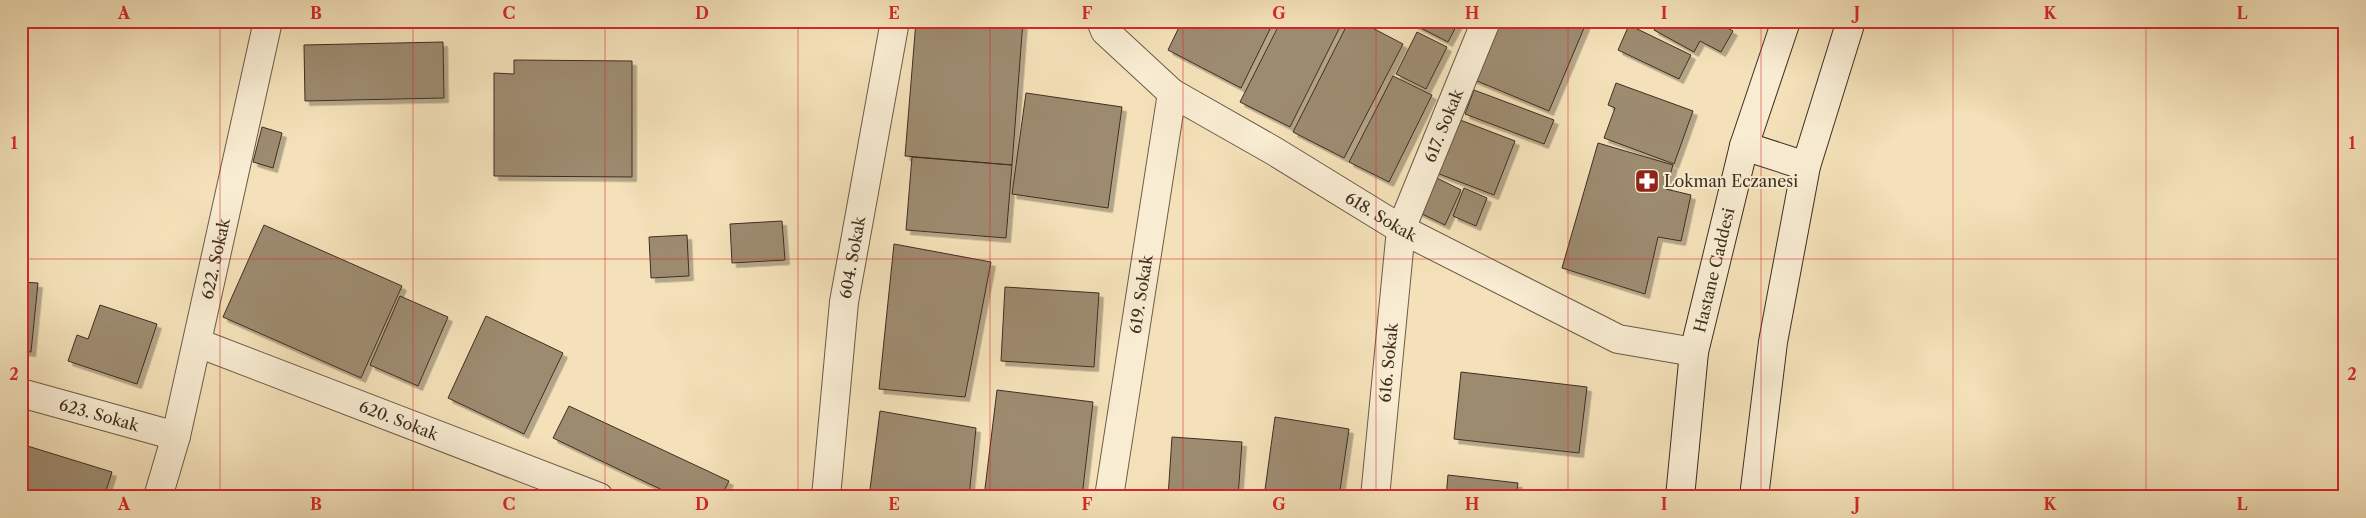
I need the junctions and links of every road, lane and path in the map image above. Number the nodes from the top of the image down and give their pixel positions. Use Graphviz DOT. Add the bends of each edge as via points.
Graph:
graph roads {
  1 [pos="268,21"];
  2 [pos="895,21"];
  3 [pos="1101,21"];
  4 [pos="1486,21"];
  5 [pos="1786,21"];
  6 [pos="1851,21"];
  7 [pos="1172,93"];
  8 [pos="1744,146"];
  9 [pos="1806,166"];
  10 [pos="1401,229"];
  11 [pos="198,343"];
  12 [pos="1694,352"];
  13 [pos="21,394"];
  14 [pos="176,436"];
  15 [pos="158,497"];
  16 [pos="599,497"];
  17 [pos="826,497"];
  18 [pos="1108,497"];
  19 [pos="1375,497"];
  20 [pos="1680,497"];
  21 [pos="1754,497"];
  1 -- 11 [label="street, 622. Sokak"];
  2 -- 17 [label="street, 604. Sokak" via="844,302"];
  3 -- 7 [label="street, 618. Sokak" via="1105,31"];
  4 -- 10 [label="street, 617. Sokak"];
  5 -- 8 [label="street, Hastane Caddesi"];
  6 -- 9 [label="street"];
  7 -- 10 [label="street, 618. Sokak"];
  7 -- 18 [label="street, 619. Sokak"];
  8 -- 9 [label="street"];
  8 -- 12 [label="street, Hastane Caddesi"];
  9 -- 21 [label="street" via="1773,342"];
  10 -- 12 [label="street, 618. Sokak" via="1618,339"];
  10 -- 19 [label="street, 616. Sokak"];
  11 -- 14 [label="street, 622. Sokak"];
  11 -- 16 [label="street, 620. Sokak"];
  12 -- 20 [label="street, Hastane Caddesi"];
  13 -- 14 [label="street, 623. Sokak"];
  14 -- 15 [label="street, 622. Sokak"];
}
